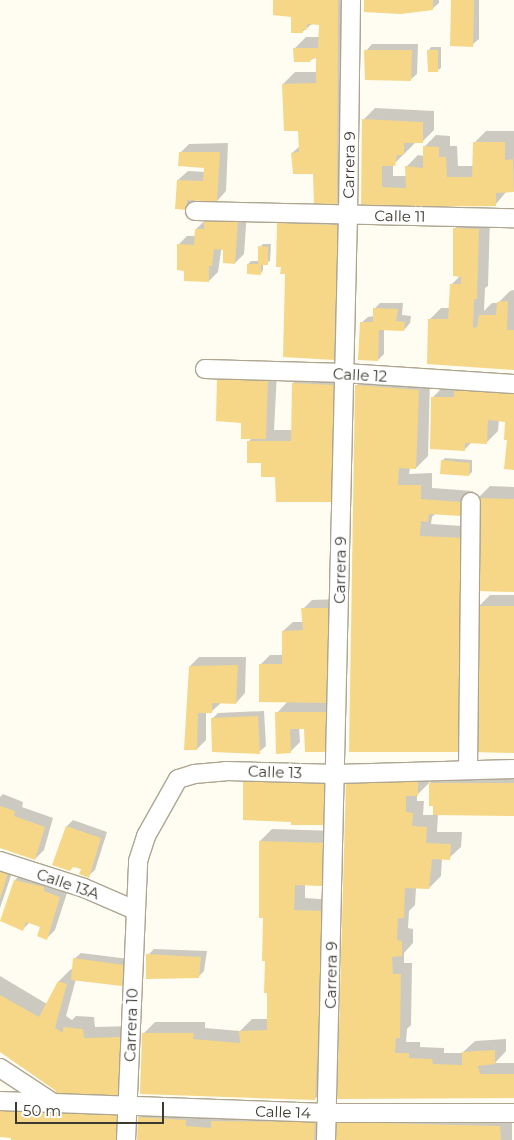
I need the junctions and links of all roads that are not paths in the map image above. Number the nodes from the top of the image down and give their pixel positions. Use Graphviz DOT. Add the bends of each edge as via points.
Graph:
graph roads {
  1 [pos="351,0"];
  2 [pos="195,211"];
  3 [pos="348,216"];
  4 [pos="514,218"];
  5 [pos="205,369"];
  6 [pos="345,373"];
  7 [pos="514,384"];
  8 [pos="471,502"];
  9 [pos="468,769"];
  10 [pos="514,769"];
  11 [pos="336,774"];
  12 [pos="0,861"];
  13 [pos="135,910"];
  14 [pos="0,1068"];
  15 [pos="0,1101"];
  16 [pos="53,1102"];
  17 [pos="128,1107"];
  18 [pos="327,1113"];
  19 [pos="514,1113"];
  20 [pos="126,1140"];
  21 [pos="326,1140"];
  1 -- 3 [label="street, Carrera 9"];
  2 -- 3 [label="street, Calle 11"];
  3 -- 4 [label="street, Calle 11"];
  3 -- 6 [label="street, Carrera 9"];
  5 -- 6 [label="street, Calle 12"];
  6 -- 7 [label="street, Calle 12"];
  6 -- 11 [label="street, Carrera 9"];
  8 -- 9 [label="street"];
  9 -- 10 [label="street, Calle 13"];
  9 -- 11 [label="street, Calle 13"];
  11 -- 13 [label="street, Calle 13" via="226,771 178,779 146,836 138,861"];
  11 -- 18 [label="street, Carrera 9"];
  12 -- 13 [label="street, Calle 13A" via="84,888"];
  13 -- 17 [label="street, Carrera 10"];
  14 -- 16 [label="street, Calle 14"];
  15 -- 16 [label="street, Calle 14"];
  16 -- 17 [label="street, Calle 14"];
  17 -- 18 [label="street, Calle 14"];
  17 -- 20 [label="street, Carrera 10"];
  18 -- 19 [label="street, Calle 14"];
  18 -- 21 [label="street, Carrera 9"];
}
